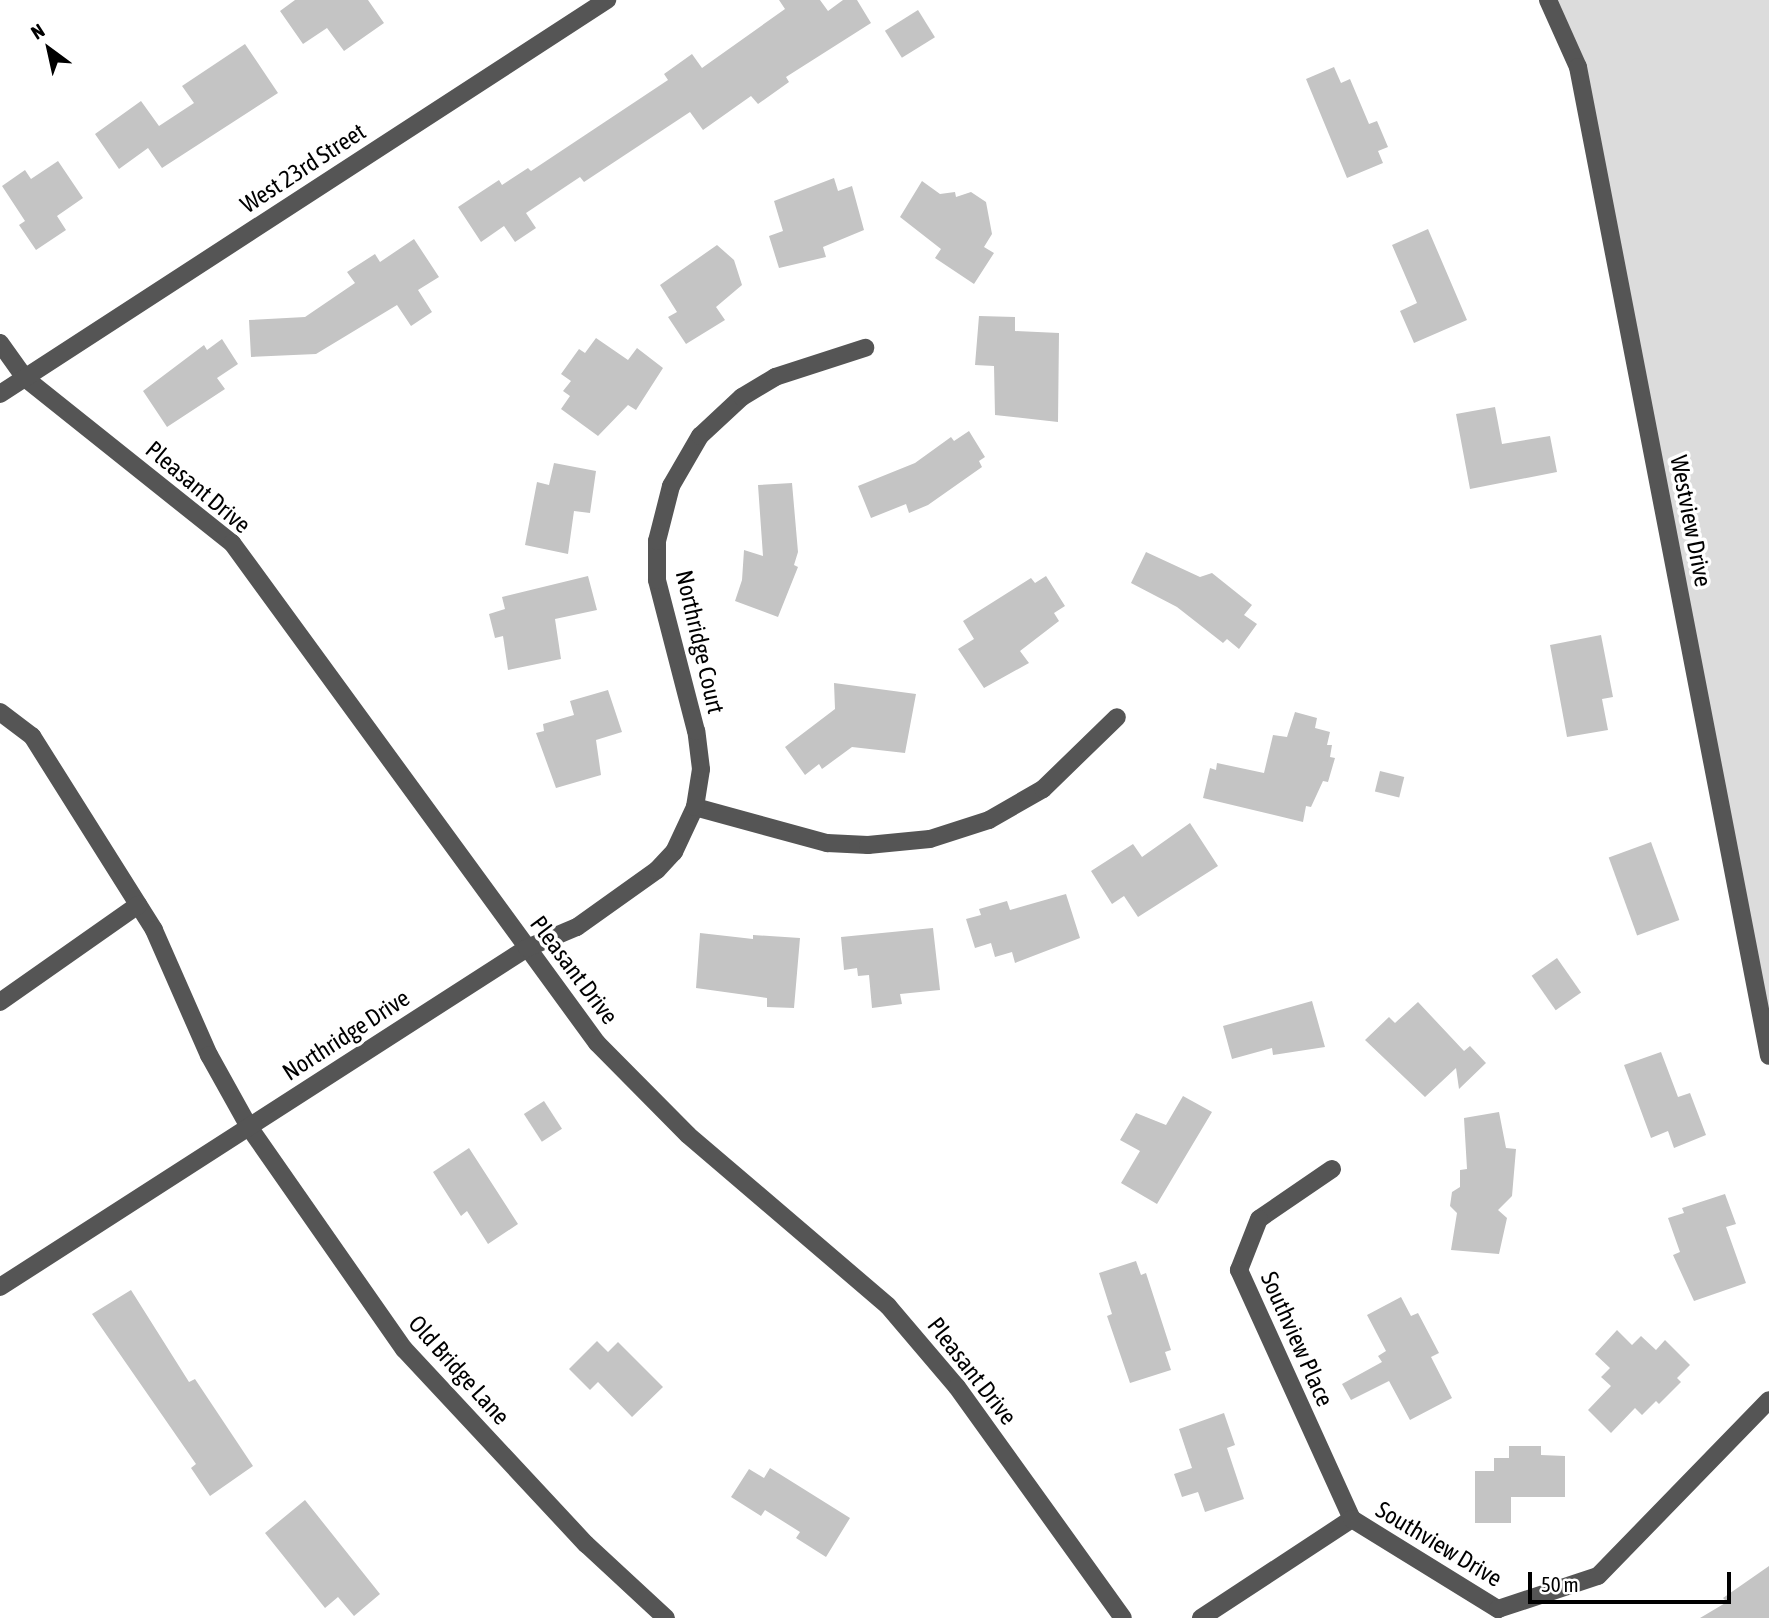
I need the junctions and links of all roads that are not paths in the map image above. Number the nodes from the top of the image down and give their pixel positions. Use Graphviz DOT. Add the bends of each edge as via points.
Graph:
graph roads {
  1 [pos="607,0"];
  2 [pos="1548,0"];
  3 [pos="0,343"];
  4 [pos="865,348"];
  5 [pos="25,378"];
  6 [pos="0,394"];
  7 [pos="0,712"];
  8 [pos="1117,717"];
  9 [pos="695,807"];
  10 [pos="138,905"];
  11 [pos="527,948"];
  12 [pos="0,1002"];
  13 [pos="1769,1056"];
  14 [pos="248,1127"];
  15 [pos="1332,1169"];
  16 [pos="0,1287"];
  17 [pos="1769,1400"];
  18 [pos="1352,1519"];
  19 [pos="666,1618"];
  20 [pos="1122,1618"];
  21 [pos="1201,1618"];
  1 -- 5 [label="street, West 23rd Street"];
  2 -- 13 [label="street, Westview Drive" via="1578,67"];
  3 -- 5 [label="street, Pleasant Drive"];
  4 -- 9 [label="street, Northridge Court" via="775,377 742,397 700,436 671,486 660,522 657,580 700,750"];
  5 -- 6 [label="street, West 23rd Street"];
  5 -- 11 [label="street, Pleasant Drive" via="232,543"];
  7 -- 10 [label="street, Old Bridge Lane" via="32,736"];
  8 -- 9 [label="street" via="1060,776 1026,801 970,827 930,839 868,845 827,843"];
  9 -- 11 [label="street, Northridge Drive" via="687,831 657,870 577,927"];
  10 -- 12 [label="street"];
  10 -- 14 [label="street, Old Bridge Lane"];
  11 -- 14 [label="street, Northridge Drive"];
  11 -- 20 [label="street, Pleasant Drive" via="597,1043 688,1135 888,1306 957,1387"];
  14 -- 16 [label="street, Northridge Drive"];
  14 -- 19 [label="street, Old Bridge Lane" via="404,1349 586,1544"];
  15 -- 18 [label="street, Southview Place" via="1259,1219 1239,1270"];
  17 -- 18 [label="street, Southview Drive" via="1598,1576 1498,1609"];
  18 -- 21 [label="street, Southview Drive"];
}
